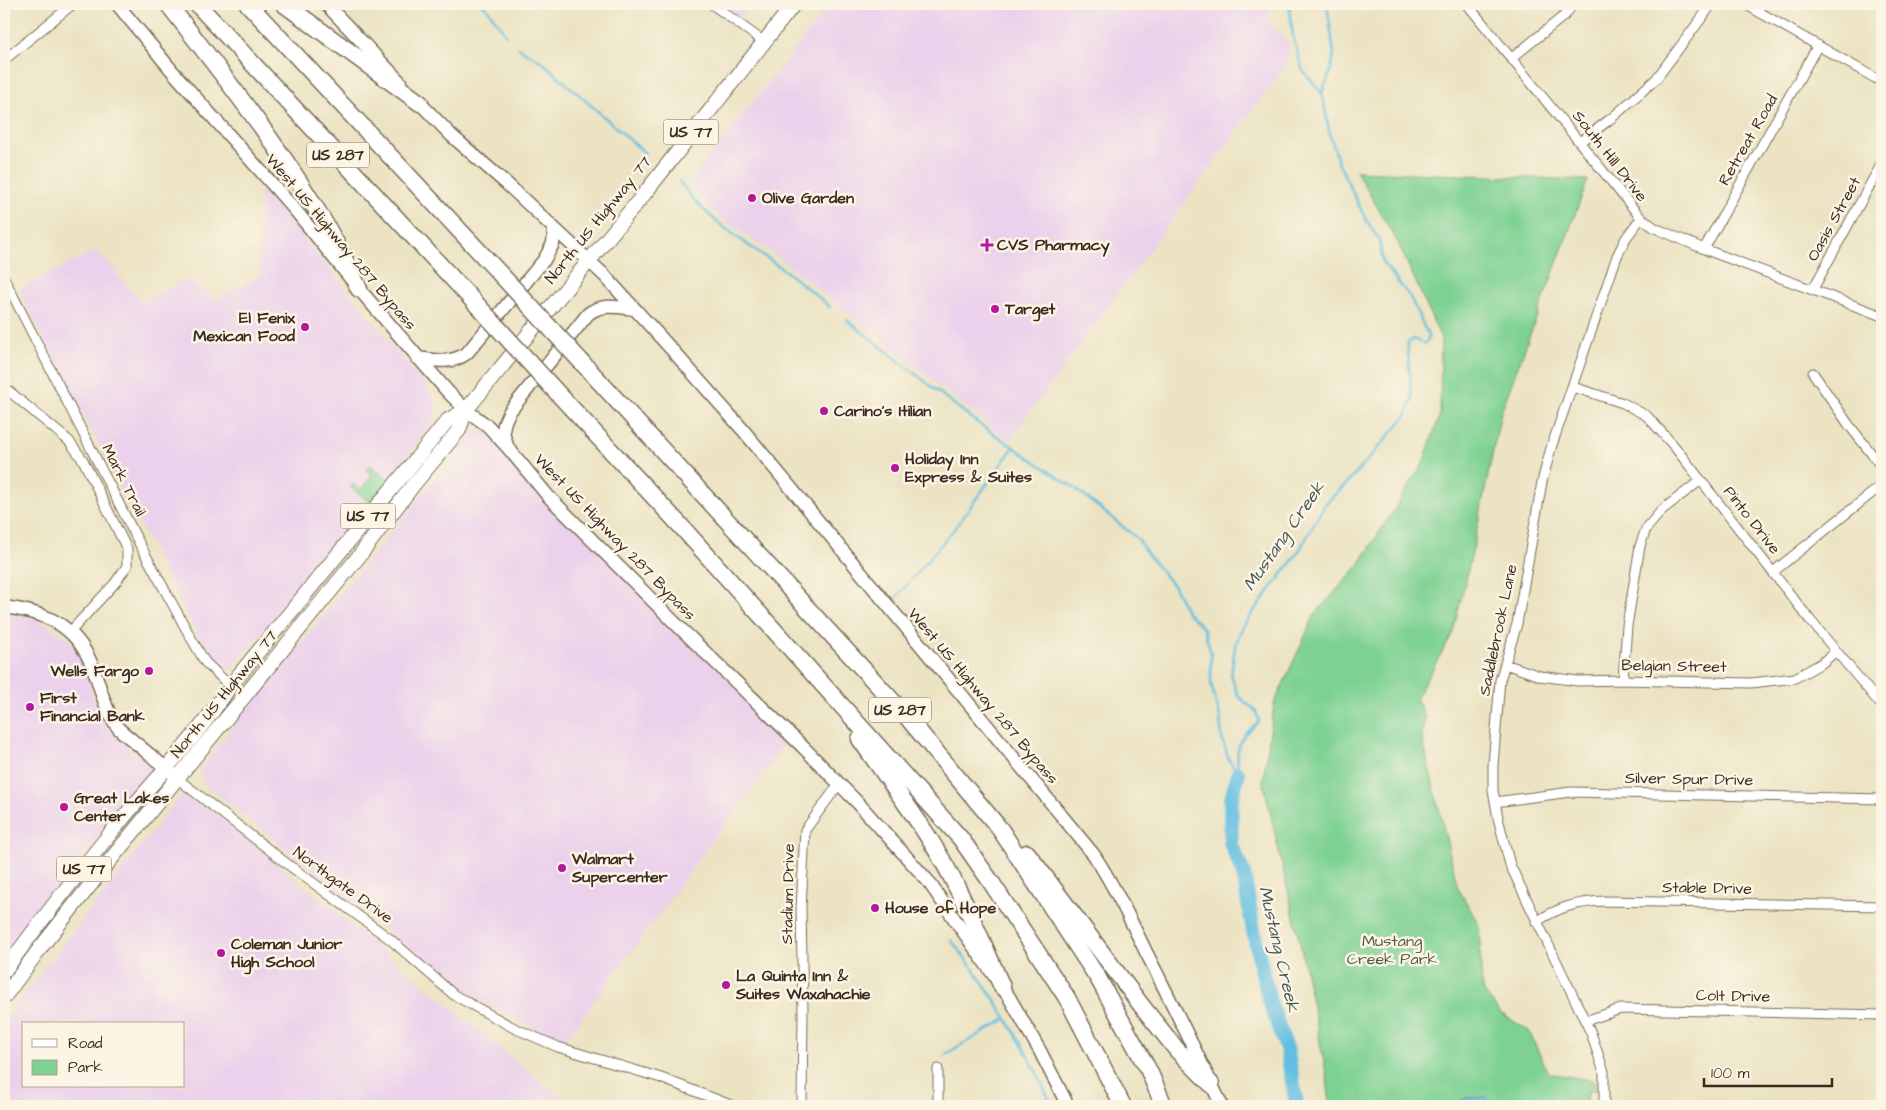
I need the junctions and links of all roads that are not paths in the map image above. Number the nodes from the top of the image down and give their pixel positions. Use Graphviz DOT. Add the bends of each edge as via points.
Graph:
graph roads {
  1 [pos="73,4"];
  2 [pos="117,4"];
  3 [pos="168,4"];
  4 [pos="198,4"];
  5 [pos="248,4"];
  6 [pos="284,4"];
  7 [pos="326,4"];
  8 [pos="712,4"];
  9 [pos="794,4"];
  10 [pos="1467,4"];
  11 [pos="1573,4"];
  12 [pos="1712,4"];
  13 [pos="1745,4"];
  14 [pos="764,42"];
  15 [pos="1818,45"];
  16 [pos="1512,58"];
  17 [pos="4,60"];
  18 [pos="1882,82"];
  19 [pos="420,103"];
  20 [pos="1580,142"];
  21 [pos="1882,163"];
  22 [pos="1641,218"];
  23 [pos="554,228"];
  24 [pos="1704,249"];
  25 [pos="588,261"];
  26 [pos="4,278"];
  27 [pos="359,289"];
  28 [pos="1813,289"];
  29 [pos="635,309"];
  30 [pos="1882,316"];
  31 [pos="417,358"];
  32 [pos="1813,373"];
  33 [pos="1573,386"];
  34 [pos="4,387"];
  35 [pos="466,410"];
  36 [pos="509,449"];
  37 [pos="1882,467"];
  38 [pos="1701,480"];
  39 [pos="1882,485"];
  40 [pos="1773,572"];
  41 [pos="4,607"];
  42 [pos="277,629"];
  43 [pos="70,632"];
  44 [pos="289,643"];
  45 [pos="1836,651"];
  46 [pos="1505,664"];
  47 [pos="1623,680"];
  48 [pos="230,686"];
  49 [pos="827,690"];
  50 [pos="1882,706"];
  51 [pos="166,769"];
  52 [pos="178,778"];
  53 [pos="839,784"];
  54 [pos="1882,799"];
  55 [pos="1495,802"];
  56 [pos="986,813"];
  57 [pos="1882,906"];
  58 [pos="1536,922"];
  59 [pos="4,971"];
  60 [pos="1002,987"];
  61 [pos="4,997"];
  62 [pos="1882,1015"];
  63 [pos="1585,1021"];
  64 [pos="938,1069"];
  65 [pos="1211,1084"];
  66 [pos="733,1106"];
  67 [pos="802,1106"];
  68 [pos="938,1106"];
  69 [pos="1068,1106"];
  70 [pos="1123,1106"];
  71 [pos="1164,1106"];
  72 [pos="1222,1106"];
  73 [pos="1604,1106"];
  1 -- 17 [label="street"];
  2 -- 27 [label="main road, West US Highway 287 Bypass"];
  3 -- 27 [label="highway" via="233,87 280,155 344,256"];
  4 -- 49 [label="highway, US 287, bridge" via="679,524"];
  5 -- 56 [label="highway, US 287, bridge" via="907,717"];
  6 -- 19 [label="highway"];
  7 -- 19 [label="main road, West US Highway 287 Bypass"];
  8 -- 14 [label="street"];
  9 -- 14 [label="main road, North US Highway 77 / US 77"];
  10 -- 16 [label="street, South Hill Drive"];
  11 -- 16 [label="street" via="1565,15"];
  12 -- 20 [label="street" via="1656,79"];
  13 -- 15 [label="street"];
  14 -- 25 [label="main road, North US Highway 77 / US 77"];
  15 -- 18 [label="street"];
  15 -- 24 [label="street, Retreat Road"];
  16 -- 20 [label="street, South Hill Drive"];
  19 -- 23 [label="main road, West US Highway 287 Bypass"];
  20 -- 22 [label="street, South Hill Drive"];
  21 -- 28 [label="street, Oasis Street"];
  22 -- 24 [label="street, South Hill Drive" via="1655,228"];
  22 -- 33 [label="street, Saddlebrook Lane" via="1617,256"];
  23 -- 25 [label="main road, West US Highway 287 Bypass"];
  23 -- 31 [label="main road" via="554,244 544,260 467,353 450,361"];
  24 -- 28 [label="street, South Hill Drive"];
  25 -- 29 [label="main road, West US Highway 287 Bypass"];
  25 -- 35 [label="main road, North US Highway 77 / US 77"];
  26 -- 48 [label="street, Mark Trail" via="191,638 206,662"];
  27 -- 31 [label="main road, West US Highway 287 Bypass"];
  28 -- 30 [label="street, South Hill Drive"];
  29 -- 36 [label="main road" via="607,306 588,314 506,418 503,432"];
  29 -- 65 [label="main road, West US Highway 287 Bypass" via="743,430 1094,855 1127,912"];
  31 -- 35 [label="main road, West US Highway 287 Bypass"];
  32 -- 37 [label="street"];
  33 -- 38 [label="street, Pinto Drive" via="1623,403 1647,416"];
  33 -- 46 [label="street, Saddlebrook Lane" via="1542,482 1518,615"];
  34 -- 43 [label="street" via="69,441 83,460 127,549 127,566"];
  35 -- 36 [label="main road, West US Highway 287 Bypass" via="488,426"];
  35 -- 42 [label="main road, North US Highway 77 / US 77" via="448,420"];
  35 -- 44 [label="main road, North US Highway 77 / US 77" via="459,430"];
  36 -- 53 [label="main road, West US Highway 287 Bypass" via="554,502"];
  38 -- 40 [label="street, Pinto Drive"];
  38 -- 47 [label="street" via="1662,510 1646,529 1640,546 1627,626"];
  39 -- 40 [label="street"];
  40 -- 45 [label="street, Pinto Drive"];
  41 -- 43 [label="main road, Northgate Drive" via="47,616"];
  42 -- 44 [label="main road"];
  42 -- 48 [label="main road, North US Highway 77 / US 77"];
  43 -- 51 [label="main road, Northgate Drive" via="87,655 115,724"];
  44 -- 52 [label="main road, North US Highway 77 / US 77"];
  45 -- 47 [label="street, Belgian Street" via="1795,678 1751,683"];
  45 -- 50 [label="street, Pinto Drive"];
  46 -- 47 [label="street, Belgian Street" via="1540,676 1578,681"];
  46 -- 55 [label="street, Saddlebrook Lane" via="1495,728"];
  48 -- 51 [label="main road, North US Highway 77 / US 77"];
  49 -- 60 [label="highway" via="950,874"];
  49 -- 70 [label="highway, US 287" via="961,839 1066,998"];
  51 -- 52 [label="main road, Northgate Drive"];
  51 -- 59 [label="main road, North US Highway 77 / US 77"];
  52 -- 61 [label="main road, North US Highway 77 / US 77"];
  52 -- 66 [label="street, Northgate Drive" via="390,939 454,995 514,1028 558,1047 661,1078"];
  53 -- 60 [label="main road, West US Highway 287 Bypass" via="928,881"];
  53 -- 67 [label="street, Stadium Drive" via="805,830 801,909"];
  54 -- 55 [label="street, Silver Spur Drive" via="1571,792"];
  55 -- 58 [label="street, Saddlebrook Lane" via="1510,865"];
  56 -- 65 [label="highway" via="1000,821 1020,843 1141,1005"];
  56 -- 71 [label="highway, US 287" via="1000,829 1098,978 1149,1071"];
  57 -- 58 [label="street, Stable Drive" via="1604,901 1566,906"];
  58 -- 63 [label="street, Saddlebrook Lane"];
  60 -- 69 [label="main road, West US Highway 287 Bypass"];
  62 -- 63 [label="street, Colt Drive" via="1621,1010"];
  63 -- 73 [label="street, Saddlebrook Lane" via="1604,1072"];
  64 -- 68 [label="street"];
  65 -- 72 [label="main road, West US Highway 287 Bypass"];
}
